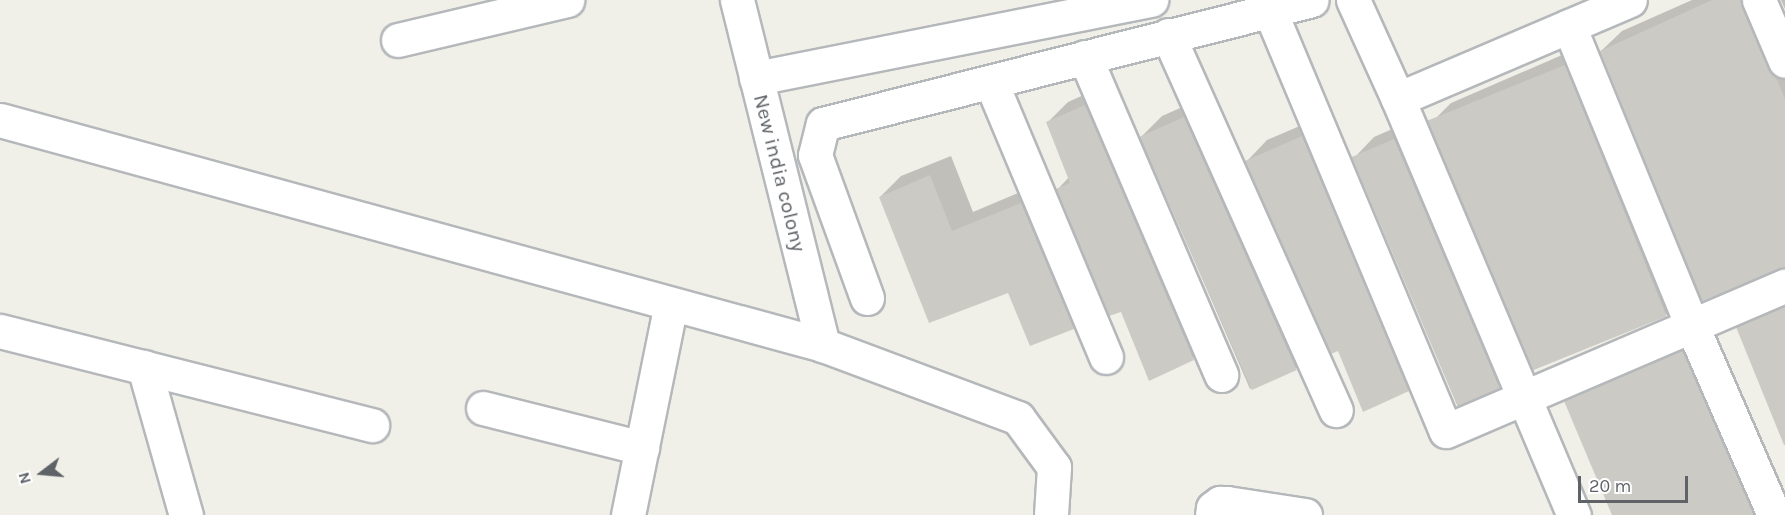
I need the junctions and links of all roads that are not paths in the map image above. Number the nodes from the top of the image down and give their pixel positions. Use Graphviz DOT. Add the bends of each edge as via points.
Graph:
graph roads {
  1 [pos="567,0"];
  2 [pos="736,0"];
  3 [pos="1151,0"];
  4 [pos="1312,0"];
  5 [pos="1353,0"];
  6 [pos="1630,0"];
  7 [pos="1759,0"];
  8 [pos="1270,11"];
  9 [pos="1569,26"];
  10 [pos="1168,35"];
  11 [pos="398,40"];
  12 [pos="1085,57"];
  13 [pos="1785,62"];
  14 [pos="756,78"];
  15 [pos="991,82"];
  16 [pos="1398,99"];
  17 [pos="0,120"];
  18 [pos="1785,286"];
  19 [pos="867,298"];
  20 [pos="671,304"];
  21 [pos="1692,326"];
  22 [pos="0,331"];
  23 [pos="823,345"];
  24 [pos="1106,357"];
  25 [pos="144,367"];
  26 [pos="1221,375"];
  27 [pos="1523,399"];
  28 [pos="483,408"];
  29 [pos="1336,410"];
  30 [pos="372,425"];
  31 [pos="642,448"];
  32 [pos="186,515"];
  33 [pos="628,515"];
  34 [pos="1051,515"];
  35 [pos="1212,515"];
  36 [pos="1305,515"];
  37 [pos="1574,515"];
  38 [pos="1774,515"];
  1 -- 11 [label="street"];
  2 -- 14 [label="street, New india colony"];
  3 -- 14 [label="street"];
  4 -- 8 [label="street"];
  5 -- 16 [label="street"];
  6 -- 9 [label="street"];
  7 -- 13 [label="street"];
  8 -- 10 [label="street"];
  8 -- 27 [label="street" via="1446,431"];
  9 -- 16 [label="street"];
  9 -- 21 [label="street"];
  10 -- 12 [label="street"];
  10 -- 29 [label="street"];
  12 -- 15 [label="street"];
  12 -- 26 [label="street"];
  14 -- 23 [label="street, New india colony"];
  15 -- 19 [label="street" via="823,124 815,155"];
  15 -- 24 [label="street"];
  16 -- 27 [label="street"];
  17 -- 20 [label="street"];
  18 -- 21 [label="street"];
  20 -- 23 [label="street"];
  20 -- 31 [label="street"];
  21 -- 27 [label="street"];
  21 -- 38 [label="street"];
  22 -- 25 [label="street"];
  23 -- 34 [label="street" via="1018,418 1054,467"];
  25 -- 30 [label="street"];
  25 -- 32 [label="street"];
  27 -- 37 [label="street"];
  28 -- 31 [label="street"];
  31 -- 33 [label="street"];
  35 -- 36 [label="street" via="1213,508 1227,503"];
}
